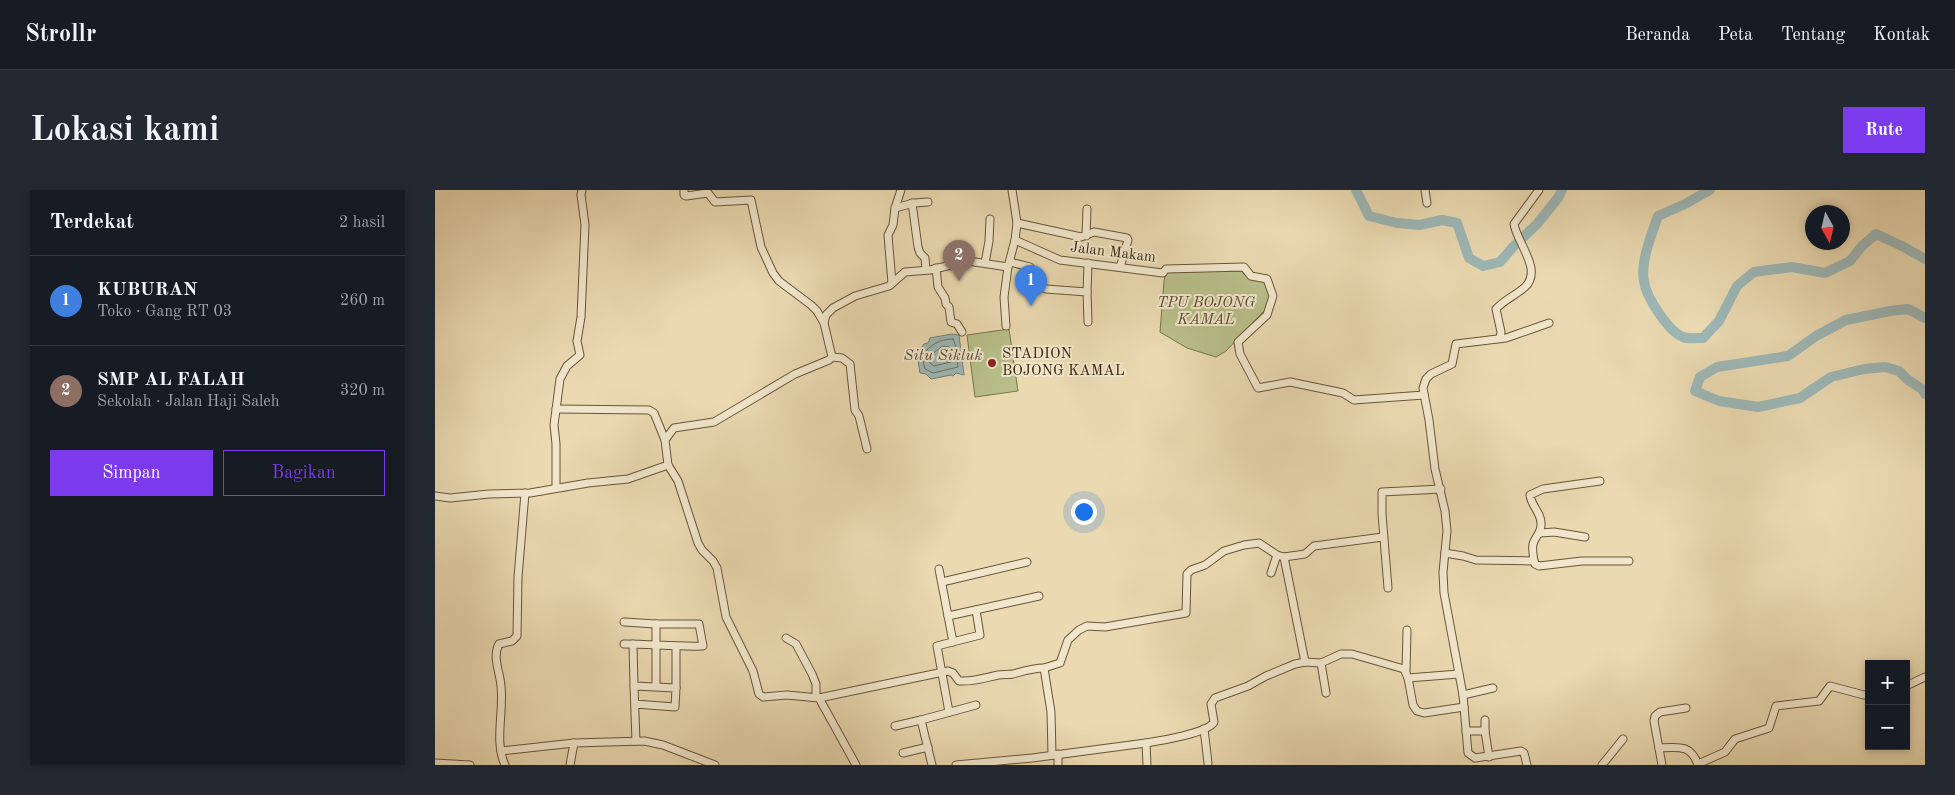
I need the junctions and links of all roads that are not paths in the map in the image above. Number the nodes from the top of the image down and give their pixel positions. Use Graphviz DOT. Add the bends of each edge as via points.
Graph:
graph roads {
  1 [pos="582,190"];
  2 [pos="684,190"];
  3 [pos="901,190"];
  4 [pos="1013,190"];
  5 [pos="1425,190"];
  6 [pos="1539,190"];
  7 [pos="928,202"];
  8 [pos="912,203"];
  9 [pos="1427,203"];
  10 [pos="895,208"];
  11 [pos="1087,209"];
  12 [pos="990,219"];
  13 [pos="1017,223"];
  14 [pos="1086,236"];
  15 [pos="1015,240"];
  16 [pos="985,263"];
  17 [pos="1088,263"];
  18 [pos="1121,264"];
  19 [pos="1009,265"];
  20 [pos="936,268"];
  21 [pos="926,270"];
  22 [pos="892,283"];
  23 [pos="1087,292"];
  24 [pos="1088,322"];
  25 [pos="823,323"];
  26 [pos="1549,323"];
  27 [pos="1006,326"];
  28 [pos="962,332"];
  29 [pos="1500,338"];
  30 [pos="832,357"];
  31 [pos="1423,395"];
  32 [pos="557,409"];
  33 [pos="665,440"];
  34 [pos="867,449"];
  35 [pos="669,465"];
  36 [pos="1600,481"];
  37 [pos="556,488"];
  38 [pos="1441,489"];
  39 [pos="525,493"];
  40 [pos="435,496"];
  41 [pos="1540,533"];
  42 [pos="1383,537"];
  43 [pos="1585,537"];
  44 [pos="1445,553"];
  45 [pos="1281,556"];
  46 [pos="1534,561"];
  47 [pos="1629,561"];
  48 [pos="1027,562"];
  49 [pos="939,569"];
  50 [pos="1271,573"];
  51 [pos="942,582"];
  52 [pos="1388,588"];
  53 [pos="1039,596"];
  54 [pos="976,610"];
  55 [pos="948,616"];
  56 [pos="623,622"];
  57 [pos="656,624"];
  58 [pos="1407,630"];
  59 [pos="786,638"];
  60 [pos="953,642"];
  61 [pos="624,644"];
  62 [pos="633,644"];
  63 [pos="655,646"];
  64 [pos="676,647"];
  65 [pos="1305,662"];
  66 [pos="1321,663"];
  67 [pos="1044,668"];
  68 [pos="941,673"];
  69 [pos="1459,674"];
  70 [pos="1407,675"];
  71 [pos="1925,677"];
  72 [pos="1910,684"];
  73 [pos="634,686"];
  74 [pos="655,686"];
  75 [pos="676,688"];
  76 [pos="1493,688"];
  77 [pos="1326,694"];
  78 [pos="1463,695"];
  79 [pos="1865,695"];
  80 [pos="817,698"];
  81 [pos="635,704"];
  82 [pos="976,706"];
  83 [pos="1464,707"];
  84 [pos="1686,708"];
  85 [pos="949,712"];
  86 [pos="921,720"];
  87 [pos="1485,720"];
  88 [pos="895,726"];
  89 [pos="1204,729"];
  90 [pos="1485,730"];
  91 [pos="1466,731"];
  92 [pos="1623,739"];
  93 [pos="635,741"];
  94 [pos="574,743"];
  95 [pos="1146,743"];
  96 [pos="928,747"];
  97 [pos="1659,748"];
  98 [pos="501,751"];
  99 [pos="903,753"];
  100 [pos="1055,754"];
  101 [pos="1489,757"];
  102 [pos="435,763"];
  103 [pos="1208,763"];
  104 [pos="995,764"];
  105 [pos="1698,764"];
  106 [pos="470,765"];
  107 [pos="504,765"];
  108 [pos="570,765"];
  109 [pos="715,765"];
  110 [pos="855,765"];
  111 [pos="932,765"];
  112 [pos="956,765"];
  113 [pos="964,765"];
  114 [pos="1058,765"];
  115 [pos="1147,765"];
  116 [pos="1527,765"];
  117 [pos="1602,765"];
  118 [pos="1662,765"];
  1 -- 32 [label="street" via="585,224 577,341 580,355 562,373"];
  2 -- 25 [label="street" via="687,196 708,193 717,202 751,200 761,246 775,277 814,307"];
  3 -- 10 [label="street"];
  4 -- 13 [label="street"];
  5 -- 9 [label="street"];
  6 -- 29 [label="street" via="1514,224 1531,270 1525,287 1496,309"];
  7 -- 8 [label="street"];
  8 -- 10 [label="street"];
  8 -- 21 [label="street" via="918,247 925,258"];
  10 -- 22 [label="street" via="888,235"];
  11 -- 14 [label="street"];
  12 -- 16 [label="street"];
  13 -- 14 [label="street"];
  13 -- 15 [label="street"];
  14 -- 18 [label="street" via="1094,232 1127,238"];
  15 -- 17 [label="street, Jalan Makam" via="1060,260"];
  15 -- 19 [label="street"];
  16 -- 19 [label="street"];
  16 -- 20 [label="street" via="968,261"];
  17 -- 23 [label="street"];
  17 -- 31 [label="street, Jalan Makam" via="1163,273 1166,269 1244,267 1251,276 1267,279 1273,296 1267,316 1239,342 1240,354 1258,388 1290,382 1343,393 1355,400"];
  19 -- 23 [label="street" via="1028,266 1035,282 1046,289"];
  19 -- 27 [label="street" via="1003,297"];
  20 -- 21 [label="street"];
  20 -- 28 [label="street" via="951,322 957,324"];
  21 -- 22 [label="street" via="905,272"];
  22 -- 25 [label="street" via="833,308"];
  23 -- 24 [label="street"];
  25 -- 30 [label="street"];
  26 -- 29 [label="street"];
  29 -- 31 [label="street" via="1456,344 1452,364 1426,379"];
  30 -- 33 [label="street" via="795,374 719,420 677,427"];
  30 -- 34 [label="street" via="842,358 850,364 855,410"];
  31 -- 38 [label="street"];
  32 -- 33 [label="street" via="649,410 654,413"];
  32 -- 37 [label="street" via="554,425"];
  33 -- 35 [label="street"];
  35 -- 37 [label="street" via="628,479"];
  35 -- 80 [label="street" via="678,481 700,547 715,564 726,617 753,671 760,695"];
  36 -- 41 [label="street" via="1532,493 1531,504 1541,518"];
  37 -- 39 [label="street"];
  38 -- 42 [label="street" via="1382,492"];
  38 -- 44 [label="street" via="1447,531"];
  39 -- 40 [label="street"];
  39 -- 98 [label="street" via="517,577 517,636 512,642 499,644 496,652 502,690"];
  41 -- 43 [label="street"];
  41 -- 46 [label="street" via="1533,544"];
  42 -- 45 [label="street" via="1314,546 1305,554"];
  42 -- 52 [label="street"];
  44 -- 46 [label="street" via="1476,560"];
  44 -- 69 [label="street" via="1444,593"];
  45 -- 50 [label="street"];
  45 -- 65 [label="street"];
  45 -- 67 [label="street" via="1259,543 1224,551 1205,566 1187,574 1186,613 1102,628 1087,626 1068,640 1060,663"];
  46 -- 47 [label="street" via="1539,566 1582,561"];
  48 -- 51 [label="street"];
  49 -- 51 [label="street"];
  51 -- 55 [label="street"];
  53 -- 54 [label="street"];
  54 -- 55 [label="street"];
  54 -- 60 [label="street" via="980,636"];
  55 -- 60 [label="street"];
  56 -- 57 [label="street"];
  57 -- 63 [label="street"];
  57 -- 64 [label="street" via="699,624 703,646"];
  58 -- 70 [label="street"];
  59 -- 80 [label="street" via="796,644 812,674"];
  60 -- 68 [label="street" via="937,646"];
  61 -- 62 [label="street"];
  62 -- 63 [label="street"];
  62 -- 73 [label="street"];
  63 -- 64 [label="street"];
  63 -- 74 [label="street"];
  64 -- 75 [label="street"];
  65 -- 66 [label="street"];
  65 -- 89 [label="street" via="1215,698 1211,704 1214,722"];
  66 -- 70 [label="street" via="1341,654 1352,654 1401,667"];
  66 -- 77 [label="street"];
  67 -- 68 [label="street" via="967,681 959,681 951,672"];
  67 -- 100 [label="street"];
  68 -- 80 [label="street"];
  68 -- 85 [label="street"];
  69 -- 70 [label="street"];
  69 -- 78 [label="street"];
  70 -- 83 [label="street" via="1417,711 1424,713"];
  71 -- 72 [label="street"];
  73 -- 74 [label="street"];
  73 -- 81 [label="street"];
  74 -- 75 [label="street"];
  75 -- 81 [label="street" via="679,707"];
  76 -- 78 [label="street"];
  78 -- 83 [label="street"];
  79 -- 105 [label="street" via="1830,686 1819,701 1776,706 1769,728 1735,740 1725,752"];
  80 -- 110 [label="street"];
  81 -- 93 [label="street"];
  82 -- 85 [label="street"];
  83 -- 91 [label="street"];
  84 -- 97 [label="street" via="1660,712 1655,716"];
  85 -- 86 [label="street"];
  86 -- 88 [label="street"];
  86 -- 96 [label="street"];
  87 -- 90 [label="street"];
  89 -- 95 [label="street"];
  89 -- 103 [label="street"];
  90 -- 91 [label="street"];
  90 -- 101 [label="street"];
  91 -- 101 [label="street" via="1469,755"];
  92 -- 117 [label="street"];
  93 -- 94 [label="street"];
  93 -- 109 [label="street" via="663,745"];
  94 -- 98 [label="street"];
  94 -- 108 [label="street"];
  95 -- 100 [label="street"];
  95 -- 115 [label="street"];
  96 -- 99 [label="street"];
  96 -- 111 [label="street"];
  97 -- 105 [label="street" via="1687,749"];
  97 -- 118 [label="street"];
  98 -- 107 [label="street"];
  100 -- 104 [label="street"];
  100 -- 114 [label="street"];
  101 -- 116 [label="street" via="1521,752"];
  102 -- 106 [label="street"];
  104 -- 113 [label="street"];
  112 -- 113 [label="street"];
}
